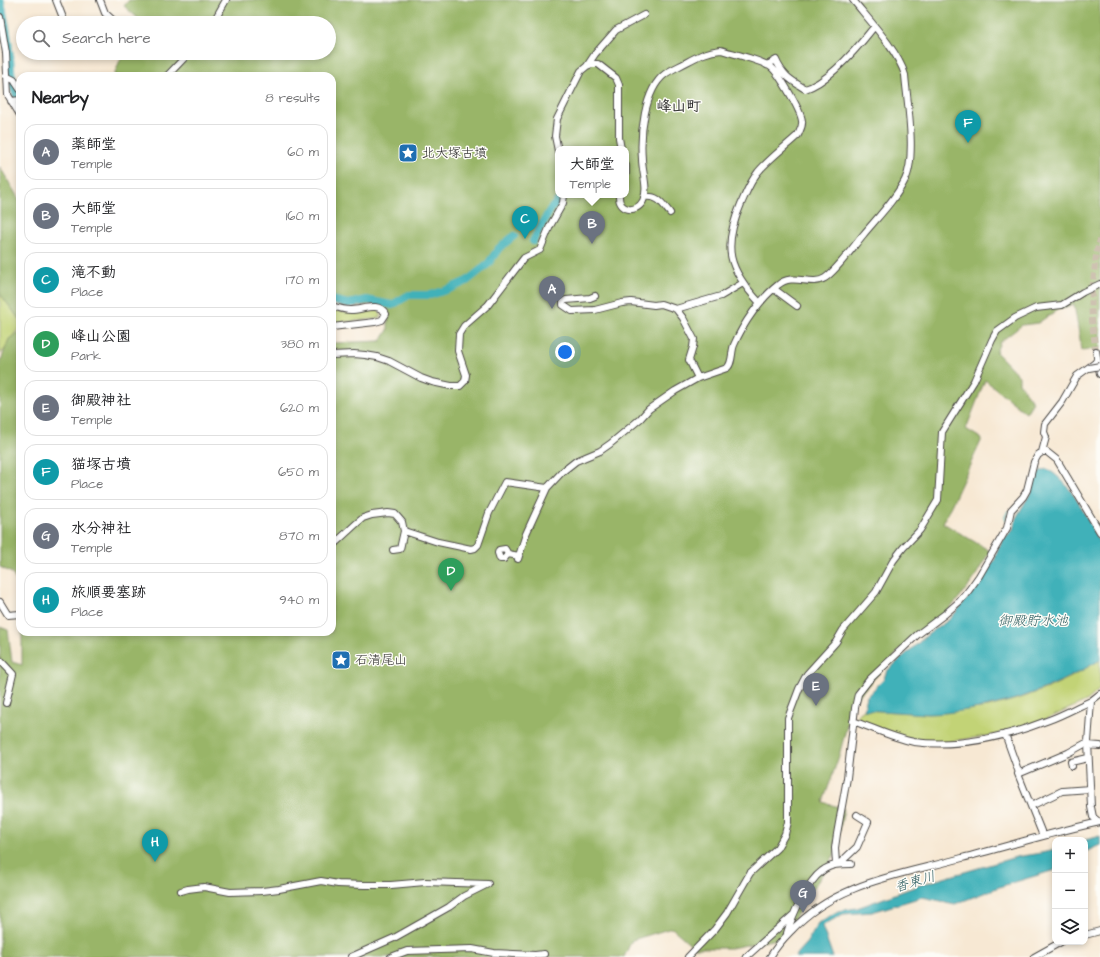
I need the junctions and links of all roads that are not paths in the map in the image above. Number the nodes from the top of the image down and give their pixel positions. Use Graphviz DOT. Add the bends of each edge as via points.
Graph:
graph roads {
  1 [pos="56,0"];
  2 [pos="100,0"];
  3 [pos="226,0"];
  4 [pos="853,0"];
  5 [pos="644,15"];
  6 [pos="62,16"];
  7 [pos="108,16"];
  8 [pos="217,16"];
  9 [pos="0,17"];
  10 [pos="874,27"];
  11 [pos="182,60"];
  12 [pos="587,66"];
  13 [pos="767,66"];
  14 [pos="171,72"];
  15 [pos="6,76"];
  16 [pos="16,83"];
  17 [pos="16,100"];
  18 [pos="11,101"];
  19 [pos="16,109"];
  20 [pos="557,146"];
  21 [pos="620,146"];
  22 [pos="644,197"];
  23 [pos="564,198"];
  24 [pos="619,198"];
  25 [pos="670,213"];
  26 [pos="743,282"];
  27 [pos="1100,284"];
  28 [pos="774,289"];
  29 [pos="594,296"];
  30 [pos="760,303"];
  31 [pos="797,306"];
  32 [pos="336,307"];
  33 [pos="676,309"];
  34 [pos="336,327"];
  35 [pos="1096,351"];
  36 [pos="336,355"];
  37 [pos="1099,363"];
  38 [pos="1100,374"];
  39 [pos="698,378"];
  40 [pos="1042,452"];
  41 [pos="547,488"];
  42 [pos="404,531"];
  43 [pos="1100,532"];
  44 [pos="336,542"];
  45 [pos="393,550"];
  46 [pos="508,554"];
  47 [pos="0,602"];
  48 [pos="16,614"];
  49 [pos="0,660"];
  50 [pos="1100,694"];
  51 [pos="1091,701"];
  52 [pos="6,703"];
  53 [pos="853,721"];
  54 [pos="1005,734"];
  55 [pos="1088,744"];
  56 [pos="1100,746"];
  57 [pos="1088,758"];
  58 [pos="1072,766"];
  59 [pos="1019,773"];
  60 [pos="1090,788"];
  61 [pos="1031,806"];
  62 [pos="857,815"];
  63 [pos="1093,817"];
  64 [pos="1099,822"];
  65 [pos="1082,826"];
  66 [pos="1043,836"];
  67 [pos="838,864"];
  68 [pos="852,864"];
  69 [pos="181,891"];
  70 [pos="793,915"];
  71 [pos="1100,933"];
  72 [pos="1088,934"];
  73 [pos="787,935"];
  74 [pos="1056,945"];
  75 [pos="544,954"];
  76 [pos="351,957"];
  77 [pos="391,957"];
  78 [pos="688,957"];
  79 [pos="746,957"];
  80 [pos="770,957"];
  81 [pos="1034,957"];
  1 -- 6 [label="street"];
  2 -- 7 [label="street"];
  3 -- 8 [label="street"];
  4 -- 10 [label="street"];
  5 -- 12 [label="street" via="616,30"];
  9 -- 15 [label="street" via="6,53"];
  10 -- 13 [label="street" via="828,76 812,87 805,89 788,79 780,71 776,60"];
  10 -- 28 [label="street" via="902,65 905,75 911,149 906,180 824,279 788,279"];
  11 -- 14 [label="street"];
  12 -- 20 [label="street" via="581,71 557,119"];
  12 -- 21 [label="street" via="598,64 616,78 619,85"];
  13 -- 22 [label="street" via="715,50 664,74 653,89 644,117"];
  13 -- 26 [label="street" via="778,75 799,111 802,127 798,135 752,179 734,220 730,236 731,260"];
  15 -- 16 [label="street"];
  15 -- 18 [label="street"];
  17 -- 18 [label="street"];
  18 -- 19 [label="street"];
  22 -- 24 [label="street" via="640,205 632,209 622,206"];
  22 -- 25 [label="street" via="655,197"];
  23 -- 36 [label="street" via="540,250 524,258 488,305 464,326 459,334 458,351 466,375 463,384 451,386 432,382 388,361 365,355"];
  26 -- 30 [label="street"];
  26 -- 33 [label="street" via="721,296"];
  27 -- 78 [label="street" via="1062,305 1036,308 1015,318 997,331 974,381 942,432 938,500 920,530 894,561 876,592 807,674 799,689 788,718 788,822 785,834 777,848 750,873 715,929"];
  28 -- 30 [label="street"];
  28 -- 31 [label="street"];
  29 -- 33 [label="street" via="566,300 563,305 572,311 595,310 631,302 661,304"];
  30 -- 39 [label="street" via="733,346 730,365"];
  32 -- 34 [label="street" via="351,310 368,306 377,307 386,314 382,320 375,322"];
  33 -- 39 [label="street" via="694,340 694,347 688,360"];
  35 -- 37 [label="street"];
  37 -- 38 [label="street"];
  37 -- 40 [label="street, bridge" via="1077,376 1045,424 1046,437"];
  39 -- 41 [label="street" via="649,409 600,451 576,461"];
  40 -- 43 [label="street" via="1047,452 1057,460"];
  40 -- 53 [label="street" via="1034,462 1023,497 1011,510 1007,528 978,576 960,601 917,635 862,687 857,698"];
  41 -- 42 [label="street" via="505,482 475,548 438,542"];
  41 -- 46 [label="street" via="526,534 519,557"];
  42 -- 44 [label="street" via="402,522 395,514 372,515 357,523"];
  42 -- 45 [label="street" via="400,549"];
  47 -- 48 [label="street" via="8,615"];
  49 -- 52 [label="street" via="13,674"];
  50 -- 51 [label="street"];
  51 -- 54 [label="street" via="1050,720"];
  51 -- 55 [label="street"];
  53 -- 54 [label="street" via="898,738 933,744 978,740"];
  53 -- 67 [label="street" via="847,778 835,848"];
  54 -- 59 [label="street"];
  55 -- 56 [label="street"];
  55 -- 57 [label="street"];
  55 -- 59 [label="street"];
  57 -- 58 [label="street" via="1071,762"];
  57 -- 60 [label="street"];
  59 -- 61 [label="street"];
  60 -- 61 [label="street" via="1062,791"];
  60 -- 63 [label="street"];
  61 -- 66 [label="street"];
  62 -- 67 [label="street" via="868,822 867,825 857,847"];
  63 -- 64 [label="street"];
  63 -- 65 [label="street"];
  64 -- 65 [label="street"];
  65 -- 66 [label="street"];
  66 -- 73 [label="street" via="857,886 816,908"];
  67 -- 68 [label="street"];
  67 -- 70 [label="street" via="818,875"];
  69 -- 76 [label="street" via="204,887 230,892 262,891 321,881 364,885 425,882 488,884 394,938"];
  70 -- 73 [label="street"];
  70 -- 79 [label="street"];
  71 -- 72 [label="street"];
  73 -- 80 [label="street"];
  74 -- 81 [label="street"];
  75 -- 77 [label="street" via="494,953 472,949 407,951"];
}
